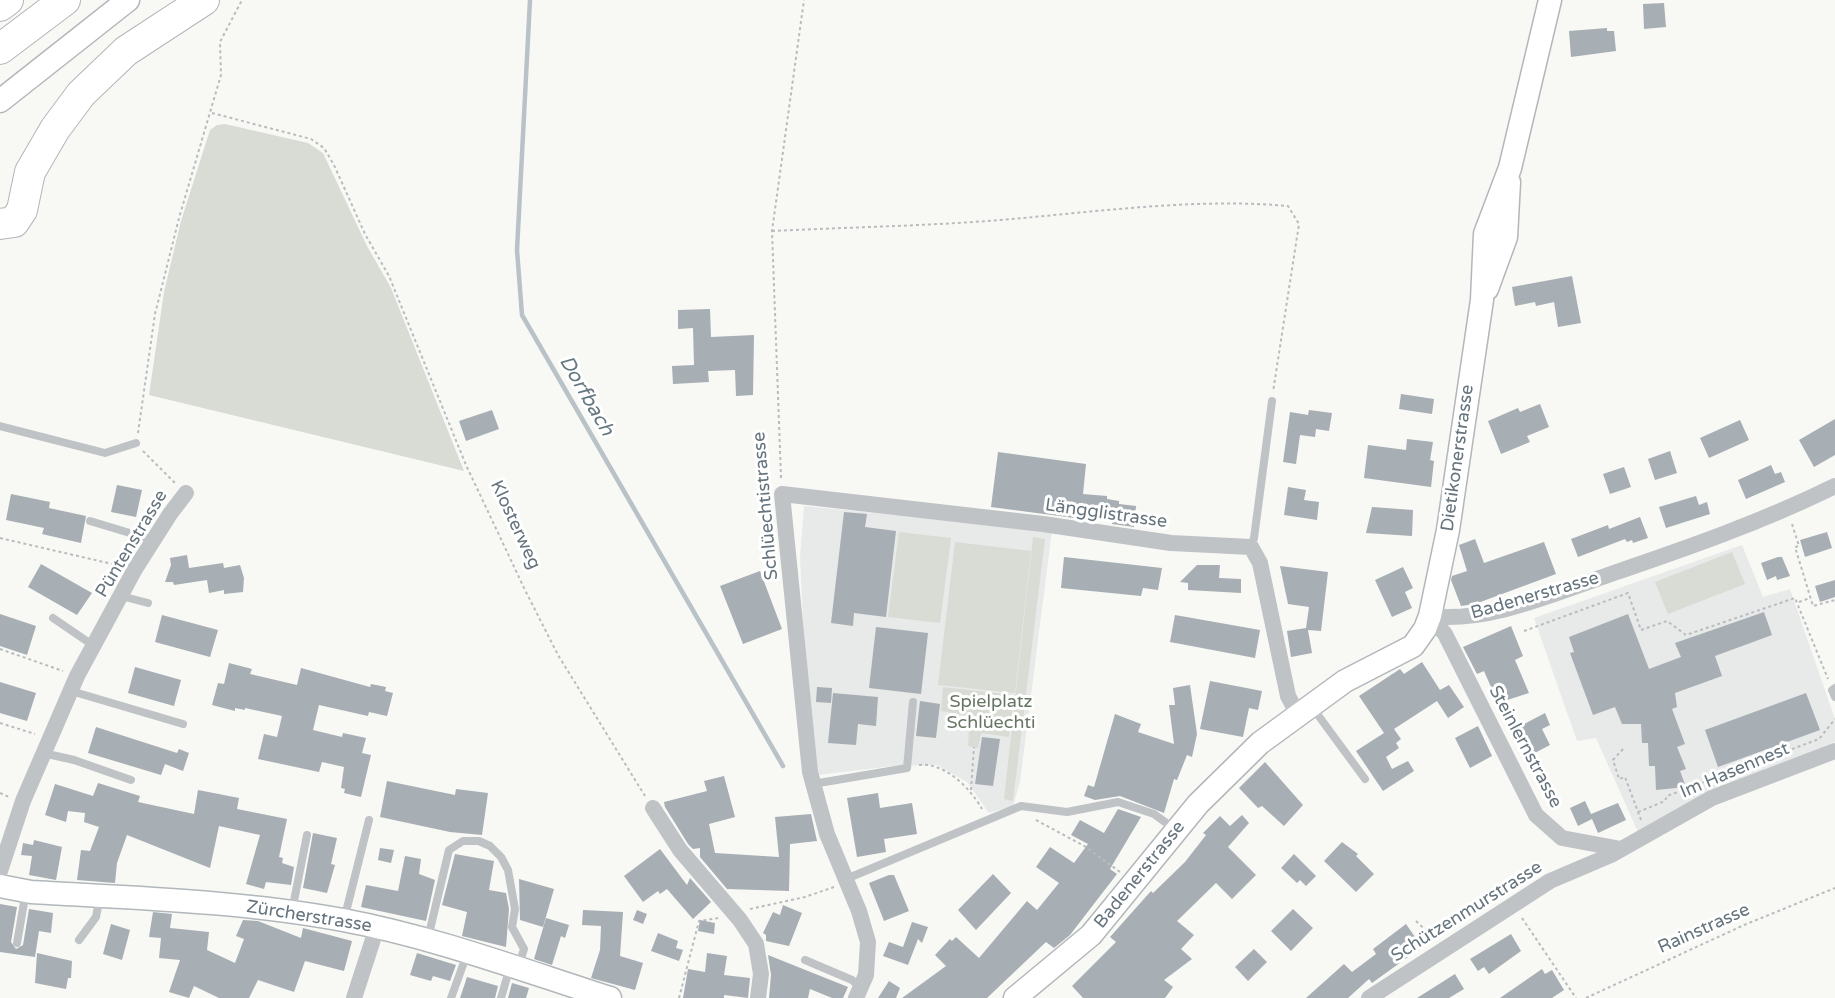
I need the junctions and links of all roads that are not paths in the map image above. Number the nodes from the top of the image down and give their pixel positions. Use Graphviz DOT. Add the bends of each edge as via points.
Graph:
graph roads {
  1 [pos="8,0"];
  2 [pos="64,0"];
  3 [pos="128,0"];
  4 [pos="204,0"];
  5 [pos="1550,0"];
  6 [pos="0,6"];
  7 [pos="0,49"];
  8 [pos="0,101"];
  9 [pos="0,224"];
  10 [pos="1272,400"];
  11 [pos="0,426"];
  12 [pos="136,443"];
  13 [pos="1835,486"];
  14 [pos="186,493"];
  15 [pos="782,494"];
  16 [pos="90,521"];
  17 [pos="153,540"];
  18 [pos="1251,547"];
  19 [pos="121,596"];
  20 [pos="148,603"];
  21 [pos="1430,616"];
  22 [pos="53,618"];
  23 [pos="94,646"];
  24 [pos="74,684"];
  25 [pos="913,702"];
  26 [pos="1304,709"];
  27 [pos="183,724"];
  28 [pos="46,746"];
  29 [pos="1835,751"];
  30 [pos="1365,779"];
  31 [pos="131,780"];
  32 [pos="813,784"];
  33 [pos="653,808"];
  34 [pos="369,820"];
  35 [pos="1176,831"];
  36 [pos="306,835"];
  37 [pos="1621,849"];
  38 [pos="0,871"];
  39 [pos="846,879"];
  40 [pos="0,886"];
  41 [pos="26,891"];
  42 [pos="100,896"];
  43 [pos="292,912"];
  44 [pos="343,920"];
  45 [pos="377,927"];
  46 [pos="79,940"];
  47 [pos="427,941"];
  48 [pos="17,943"];
  49 [pos="467,953"];
  50 [pos="805,960"];
  51 [pos="514,968"];
  52 [pos="858,992"];
  53 [pos="354,998"];
  54 [pos="451,998"];
  55 [pos="501,998"];
  56 [pos="609,998"];
  57 [pos="758,998"];
  58 [pos="1015,998"];
  59 [pos="1369,998"];
  1 -- 6 [label="highway"];
  2 -- 7 [label="highway"];
  3 -- 8 [label="street"];
  4 -- 9 [label="highway" via="141,41 85,89 30,172 22,210 14,222"];
  5 -- 21 [label="street, Dietikonerstrasse" via="1510,168 1485,234 1482,300 1448,530"];
  10 -- 18 [label="lane"];
  11 -- 12 [label="lane" via="105,453"];
  13 -- 21 [label="street, Badenerstrasse" via="1743,528 1583,584 1480,616"];
  14 -- 17 [label="street, Püntenstrasse"];
  15 -- 18 [label="street, Längglistrasse" via="1171,543"];
  15 -- 32 [label="street, Schlüechtistrasse"];
  16 -- 17 [label="lane"];
  17 -- 19 [label="street, Püntenstrasse"];
  18 -- 26 [label="street" via="1260,563 1288,696"];
  19 -- 20 [label="lane"];
  19 -- 23 [label="street, Püntenstrasse"];
  21 -- 26 [label="street, Badenerstrasse" via="1413,645 1345,681"];
  21 -- 37 [label="street, Steinlernstrasse" via="1445,634 1536,815 1562,838"];
  22 -- 23 [label="lane"];
  23 -- 24 [label="street, Püntenstrasse"];
  24 -- 27 [label="lane"];
  24 -- 28 [label="street, Püntenstrasse"];
  25 -- 32 [label="lane" via="907,768"];
  26 -- 30 [label="lane"];
  26 -- 35 [label="street, Badenerstrasse" via="1222,779"];
  28 -- 31 [label="lane"];
  28 -- 38 [label="street, Püntenstrasse"];
  29 -- 37 [label="street, Im Hasennest" via="1713,798"];
  32 -- 39 [label="street, Schlüechtistrasse" via="827,834"];
  33 -- 57 [label="street" via="680,850 756,944"];
  34 -- 44 [label="lane"];
  35 -- 39 [label="lane" via="1154,814 1118,801 1067,812 1016,808"];
  35 -- 58 [label="street, Badenerstrasse" via="1091,935"];
  36 -- 43 [label="lane"];
  37 -- 59 [label="street, Schützenmurstrasse" via="1512,903"];
  39 -- 52 [label="street, Schlüechtistrasse" via="868,942 866,975"];
  40 -- 41 [label="street, Zürcherstrasse"];
  41 -- 42 [label="street, Zürcherstrasse"];
  41 -- 48 [label="lane"];
  42 -- 43 [label="street, Zürcherstrasse" via="225,903"];
  42 -- 46 [label="lane" via="96,916"];
  43 -- 44 [label="street, Zürcherstrasse"];
  44 -- 45 [label="street, Zürcherstrasse"];
  45 -- 47 [label="street, Zürcherstrasse"];
  45 -- 53 [label="street"];
  47 -- 49 [label="street, Zürcherstrasse"];
  47 -- 51 [label="lane" via="449,850 463,841 479,841 494,850 508,870 515,909 512,927 524,949"];
  49 -- 51 [label="street, Zürcherstrasse"];
  49 -- 54 [label="lane"];
  50 -- 52 [label="lane" via="852,980"];
  51 -- 55 [label="lane"];
  51 -- 56 [label="street, Zürcherstrasse"];
}
